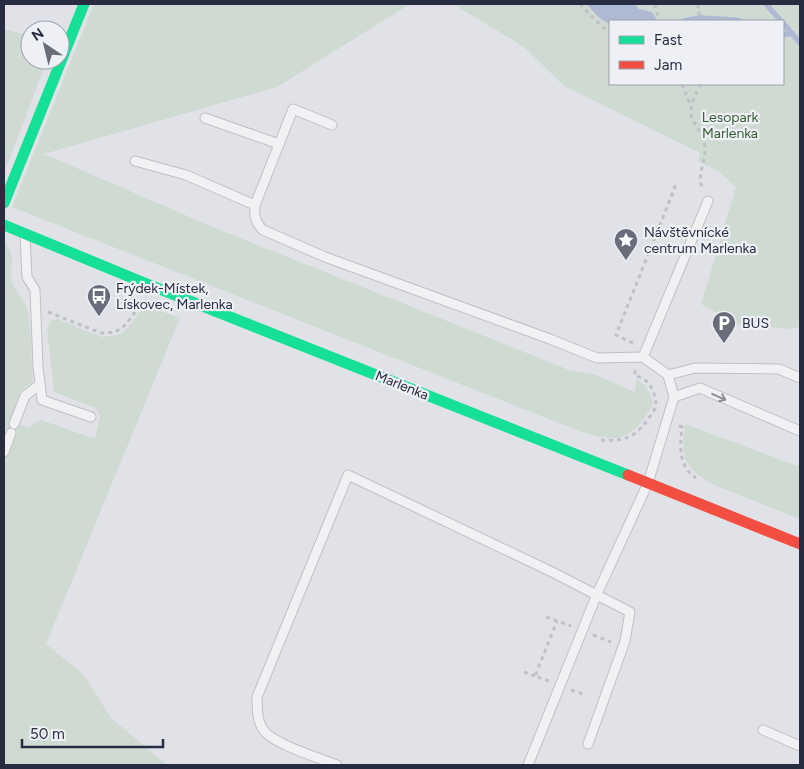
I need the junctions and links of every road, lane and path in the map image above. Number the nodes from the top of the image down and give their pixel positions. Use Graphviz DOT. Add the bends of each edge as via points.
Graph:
graph roads {
  1 [pos="84,4"];
  2 [pos="580,4"];
  3 [pos="655,4"];
  4 [pos="698,4"];
  5 [pos="659,20"];
  6 [pos="703,20"];
  7 [pos="609,32"];
  8 [pos="682,85"];
  9 [pos="701,85"];
  10 [pos="691,107"];
  11 [pos="205,118"];
  12 [pos="332,125"];
  13 [pos="279,144"];
  14 [pos="135,162"];
  15 [pos="672,186"];
  16 [pos="708,201"];
  17 [pos="4,203"];
  18 [pos="255,205"];
  19 [pos="4,224"];
  20 [pos="657,228"];
  21 [pos="24,233"];
  22 [pos="671,234"];
  23 [pos="148,303"];
  24 [pos="56,316"];
  25 [pos="639,357"];
  26 [pos="668,375"];
  27 [pos="800,378"];
  28 [pos="40,384"];
  29 [pos="674,397"];
  30 [pos="651,415"];
  31 [pos="91,417"];
  32 [pos="667,421"];
  33 [pos="14,424"];
  34 [pos="800,431"];
  35 [pos="11,434"];
  36 [pos="596,438"];
  37 [pos="4,452"];
  38 [pos="702,481"];
  39 [pos="648,484"];
  40 [pos="800,544"];
  41 [pos="598,594"];
  42 [pos="524,672"];
  43 [pos="535,676"];
  44 [pos="763,730"];
  45 [pos="588,744"];
  46 [pos="800,746"];
  47 [pos="337,765"];
  48 [pos="528,765"];
  1 -- 17 [label="main road"];
  2 -- 7 [label="path"];
  3 -- 5 [label="path"];
  4 -- 6 [label="path" via="698,12"];
  8 -- 10 [label="path"];
  9 -- 10 [label="path"];
  10 -- 16 [label="path" via="691,115 704,142 700,173"];
  11 -- 13 [label="lane"];
  12 -- 13 [label="lane" via="293,109"];
  13 -- 18 [label="lane"];
  14 -- 18 [label="lane" via="186,175"];
  15 -- 20 [label="path" via="675,187"];
  16 -- 25 [label="lane"];
  18 -- 25 [label="lane" via="254,216 263,230 325,257 597,358"];
  19 -- 21 [label="main road, Marlenka"];
  20 -- 22 [label="path"];
  20 -- 25 [label="path" via="616,336 633,343"];
  21 -- 28 [label="lane" via="27,277 35,290"];
  21 -- 39 [label="main road, Marlenka"];
  23 -- 24 [label="path" via="140,306 120,330 112,332 100,333"];
  25 -- 26 [label="lane"];
  25 -- 30 [label="path" via="635,376 647,382 656,399"];
  26 -- 27 [label="lane" via="695,368 779,369"];
  26 -- 29 [label="lane"];
  28 -- 31 [label="lane" via="42,400"];
  28 -- 33 [label="lane" via="25,396"];
  29 -- 32 [label="lane"];
  29 -- 34 [label="lane, one-way" via="700,388"];
  30 -- 32 [label="path"];
  30 -- 36 [label="path" via="626,439"];
  32 -- 38 [label="path" via="682,427 680,456 692,475"];
  32 -- 39 [label="lane"];
  35 -- 37 [label="lane"];
  39 -- 40 [label="main road, Marlenka"];
  39 -- 41 [label="lane"];
  41 -- 45 [label="lane" via="630,612 625,641"];
  41 -- 47 [label="lane" via="348,475 257,697 259,719 266,733 282,743"];
  41 -- 48 [label="lane"];
  42 -- 43 [label="path"];
  44 -- 46 [label="lane"];
}
